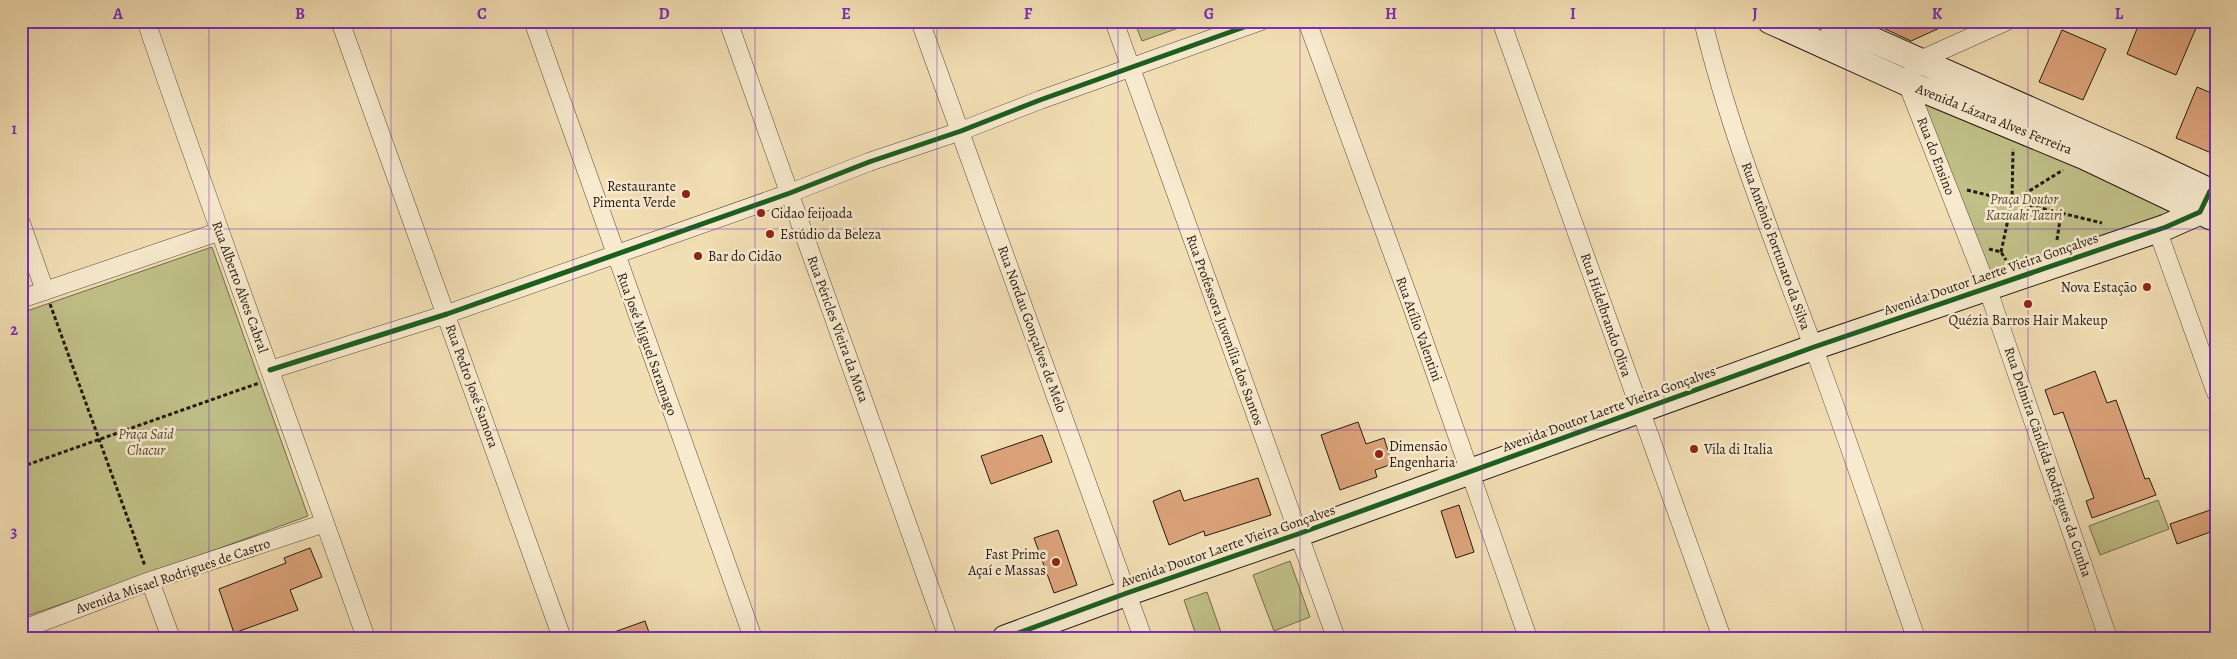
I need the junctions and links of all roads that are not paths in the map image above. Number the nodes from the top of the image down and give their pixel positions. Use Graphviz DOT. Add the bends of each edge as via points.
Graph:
graph roads {
  1 [pos="146,21"];
  2 [pos="340,21"];
  3 [pos="532,21"];
  4 [pos="728,21"];
  5 [pos="920,21"];
  6 [pos="1114,21"];
  7 [pos="1261,21"];
  8 [pos="1307,21"];
  9 [pos="1501,21"];
  10 [pos="1702,21"];
  11 [pos="1770,21"];
  12 [pos="1830,21"];
  13 [pos="2008,21"];
  14 [pos="1868,29"];
  15 [pos="1918,61"];
  16 [pos="1130,67"];
  17 [pos="1907,83"];
  18 [pos="961,131"];
  19 [pos="790,193"];
  20 [pos="2210,204"];
  21 [pos="21,223"];
  22 [pos="2156,229"];
  23 [pos="218,232"];
  24 [pos="615,254"];
  25 [pos="1987,287"];
  26 [pos="45,291"];
  27 [pos="21,299"];
  28 [pos="447,314"];
  29 [pos="1814,347"];
  30 [pos="272,374"];
  31 [pos="2216,393"];
  32 [pos="1640,410"];
  33 [pos="1468,471"];
  34 [pos="325,523"];
  35 [pos="1298,534"];
  36 [pos="150,581"];
  37 [pos="1126,593"];
  38 [pos="21,630"];
  39 [pos="171,638"];
  40 [pos="366,638"];
  41 [pos="562,638"];
  42 [pos="753,638"];
  43 [pos="948,638"];
  44 [pos="1005,638"];
  45 [pos="1142,638"];
  46 [pos="1336,638"];
  47 [pos="1528,638"];
  48 [pos="1722,638"];
  49 [pos="1916,638"];
  50 [pos="2108,638"];
  1 -- 23 [label="street, Rua Alberto Alves Cabral"];
  2 -- 28 [label="street, Rua Pedro José Samora"];
  3 -- 24 [label="street, Rua José Miguel Saramago"];
  4 -- 19 [label="street, Rua Péricles Vieira da Mota"];
  5 -- 18 [label="street, Rua Nordau Gonçalves de Melo"];
  6 -- 16 [label="street, Rua Professora Juvenília dos Santos"];
  7 -- 16 [label="street"];
  8 -- 33 [label="street, Rua Atílio Valentini"];
  9 -- 32 [label="street, Rua Hidelbrando Oliva"];
  10 -- 29 [label="street, Rua Antônio Fortunato da Silva" via="1759,203"];
  11 -- 17 [label="street, Avenida Lázara Alves Ferreira"];
  12 -- 14 [label="street, Avenida Lázara Alves Ferreira"];
  13 -- 15 [label="street"];
  14 -- 15 [label="street, Avenida Lázara Alves Ferreira"];
  15 -- 17 [label="street"];
  15 -- 20 [label="street, Avenida Lázara Alves Ferreira" via="2144,160"];
  16 -- 18 [label="street"];
  16 -- 35 [label="street, Rua Professora Juvenília dos Santos"];
  17 -- 20 [label="street, Avenida Lázara Alves Ferreira"];
  17 -- 25 [label="street, Rua do Ensino"];
  18 -- 19 [label="street"];
  18 -- 37 [label="street, Rua Nordau Gonçalves de Melo"];
  19 -- 24 [label="street"];
  19 -- 43 [label="street, Rua Péricles Vieira da Mota"];
  20 -- 22 [label="street, Avenida Doutor Laerte Vieira Gonçalves"];
  21 -- 26 [label="street"];
  22 -- 25 [label="street, Avenida Doutor Laerte Vieira Gonçalves"];
  22 -- 31 [label="street"];
  23 -- 26 [label="street"];
  23 -- 30 [label="street, Rua Alberto Alves Cabral"];
  24 -- 28 [label="street"];
  24 -- 42 [label="street, Rua José Miguel Saramago"];
  25 -- 29 [label="street, Avenida Doutor Laerte Vieira Gonçalves"];
  25 -- 50 [label="street, Rua Delmira Cândida Rodrigues da Cunha"];
  26 -- 27 [label="street"];
  28 -- 30 [label="street"];
  28 -- 41 [label="street, Rua Pedro José Samora"];
  29 -- 32 [label="street, Avenida Doutor Laerte Vieira Gonçalves"];
  29 -- 49 [label="street, Rua Antônio Fortunato da Silva"];
  30 -- 34 [label="street, Rua Alberto Alves Cabral"];
  32 -- 33 [label="street, Avenida Doutor Laerte Vieira Gonçalves"];
  32 -- 48 [label="street, Rua Hidelbrando Oliva"];
  33 -- 35 [label="street, Avenida Doutor Laerte Vieira Gonçalves"];
  33 -- 47 [label="street, Rua Atílio Valentini"];
  34 -- 36 [label="street, Avenida Misael Rodrigues de Castro"];
  34 -- 40 [label="street, Rua Alberto Alves Cabral"];
  35 -- 37 [label="street, Avenida Doutor Laerte Vieira Gonçalves"];
  35 -- 46 [label="street, Rua Professora Juvenília dos Santos"];
  36 -- 38 [label="street, Avenida Misael Rodrigues de Castro"];
  36 -- 39 [label="street"];
  37 -- 44 [label="street, Avenida Doutor Laerte Vieira Gonçalves"];
  37 -- 45 [label="street, Rua Nordau Gonçalves de Melo"];
}
